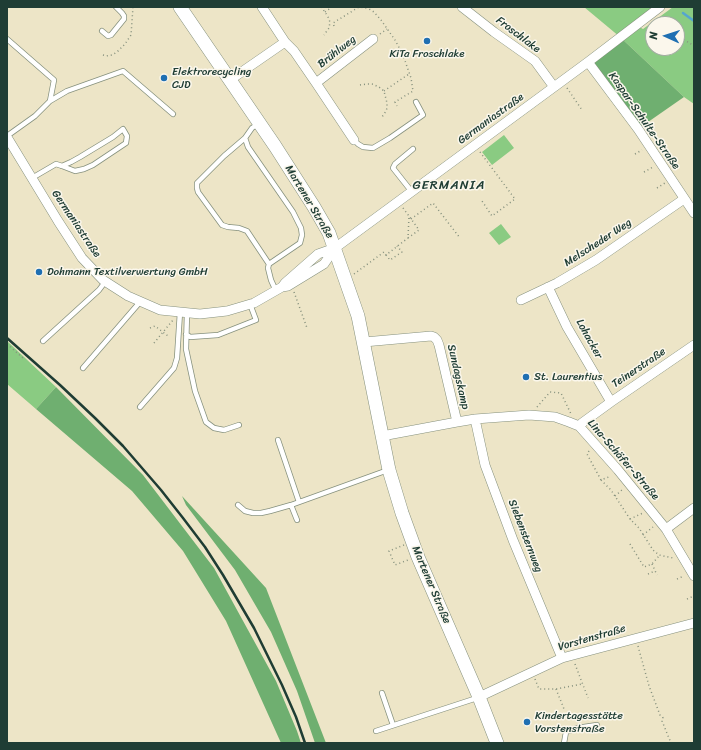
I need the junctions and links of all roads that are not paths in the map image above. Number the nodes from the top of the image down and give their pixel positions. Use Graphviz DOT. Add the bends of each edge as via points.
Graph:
graph roads {
  1 [pos="116,7"];
  2 [pos="180,7"];
  3 [pos="262,7"];
  4 [pos="462,7"];
  5 [pos="660,7"];
  6 [pos="102,31"];
  7 [pos="7,39"];
  8 [pos="373,39"];
  9 [pos="285,42"];
  10 [pos="588,62"];
  11 [pos="230,80"];
  12 [pos="316,84"];
  13 [pos="554,87"];
  14 [pos="50,101"];
  15 [pos="416,102"];
  16 [pos="173,114"];
  17 [pos="259,123"];
  18 [pos="7,137"];
  19 [pos="246,138"];
  20 [pos="354,140"];
  21 [pos="413,149"];
  22 [pos="62,166"];
  23 [pos="32,178"];
  24 [pos="412,192"];
  25 [pos="684,199"];
  26 [pos="694,213"];
  27 [pos="335,248"];
  28 [pos="269,264"];
  29 [pos="106,282"];
  30 [pos="548,287"];
  31 [pos="279,289"];
  32 [pos="521,300"];
  33 [pos="140,302"];
  34 [pos="250,304"];
  35 [pos="184,312"];
  36 [pos="186,334"];
  37 [pos="43,341"];
  38 [pos="364,342"];
  39 [pos="694,345"];
  40 [pos="83,368"];
  41 [pos="611,402"];
  42 [pos="140,407"];
  43 [pos="475,420"];
  44 [pos="457,422"];
  45 [pos="238,425"];
  46 [pos="580,425"];
  47 [pos="382,436"];
  48 [pos="278,440"];
  49 [pos="389,470"];
  50 [pos="299,502"];
  51 [pos="238,505"];
  52 [pos="291,505"];
  53 [pos="694,508"];
  54 [pos="297,520"];
  55 [pos="666,529"];
  56 [pos="690,575"];
  57 [pos="694,623"];
  58 [pos="562,658"];
  59 [pos="382,693"];
  60 [pos="479,697"];
  61 [pos="393,725"];
  62 [pos="597,725"];
  63 [pos="376,731"];
  64 [pos="497,743"];
  65 [pos="564,743"];
  1 -- 6 [label="lane" via="124,19 111,35 108,36"];
  2 -- 11 [label="street, Martener Straße"];
  3 -- 9 [label="street, Brühlweg"];
  4 -- 13 [label="street, Froschlake" via="534,61"];
  5 -- 10 [label="street, Germaniastraße"];
  7 -- 14 [label="lane" via="54,80"];
  8 -- 12 [label="street, Brühlweg"];
  9 -- 11 [label="street"];
  9 -- 12 [label="street, Brühlweg"];
  10 -- 13 [label="street, Germaniastraße"];
  10 -- 25 [label="street, Kaspar-Schulte-Straße" via="644,137"];
  11 -- 17 [label="street, Martener Straße"];
  12 -- 20 [label="street, Brühlweg"];
  13 -- 24 [label="street, Germaniastraße"];
  14 -- 16 [label="lane" via="67,91 123,71"];
  14 -- 18 [label="lane"];
  15 -- 20 [label="lane" via="423,115 390,138 373,148 363,147"];
  17 -- 19 [label="lane" via="252,128"];
  17 -- 27 [label="street, Martener Straße" via="314,207"];
  18 -- 23 [label="street, Germaniastraße"];
  19 -- 28 [label="lane" via="248,146 301,228 300,243"];
  19 -- 28 [label="lane" via="197,183 197,188 222,225 247,231"];
  21 -- 24 [label="lane" via="393,168"];
  22 -- 22 [label="lane" via="75,171 92,165 126,143 127,136 123,128 113,137"];
  22 -- 23 [label="lane" via="56,164"];
  23 -- 29 [label="street, Germaniastraße" via="82,258"];
  24 -- 27 [label="street, Germaniastraße"];
  25 -- 26 [label="street, Kaspar-Schulte-Straße"];
  25 -- 30 [label="street, Melscheder Weg" via="596,260"];
  27 -- 31 [label="street, Germaniastraße" via="324,264"];
  27 -- 38 [label="street, Martener Straße"];
  28 -- 31 [label="lane" via="271,280"];
  29 -- 33 [label="street, Germaniastraße"];
  29 -- 37 [label="lane"];
  30 -- 32 [label="street, Melscheder Weg"];
  30 -- 41 [label="street, Lohacker" via="567,327"];
  31 -- 34 [label="street, Germaniastraße"];
  33 -- 35 [label="street, Germaniastraße" via="160,310"];
  33 -- 40 [label="lane"];
  34 -- 35 [label="street, Germaniastraße" via="227,311 200,314"];
  34 -- 36 [label="lane" via="256,320 218,335 190,337"];
  35 -- 36 [label="lane"];
  35 -- 42 [label="lane" via="174,368"];
  36 -- 45 [label="lane" via="186,349 195,391 206,422 214,428 224,430"];
  38 -- 44 [label="street, Sundagskamp" via="434,337 439,345"];
  38 -- 47 [label="street, Martener Straße"];
  39 -- 41 [label="street, Teinerstraße"];
  41 -- 46 [label="street, Teinerstraße"];
  43 -- 44 [label="street, Lina-Schäfer-Straße"];
  43 -- 46 [label="street, Lina-Schäfer-Straße" via="555,417"];
  43 -- 58 [label="street, Siebensternweg" via="485,465"];
  44 -- 47 [label="street, Lina-Schäfer-Straße"];
  46 -- 55 [label="street, Lina-Schäfer-Straße"];
  47 -- 49 [label="street, Martener Straße"];
  48 -- 50 [label="lane"];
  49 -- 50 [label="lane"];
  49 -- 60 [label="street, Martener Straße" via="418,557"];
  50 -- 52 [label="lane"];
  51 -- 52 [label="lane" via="245,511 257,513"];
  52 -- 54 [label="lane"];
  53 -- 55 [label="street"];
  55 -- 56 [label="street, Lina-Schäfer-Straße"];
  57 -- 58 [label="street, Vorstenstraße"];
  58 -- 60 [label="street, Vorstenstraße"];
  59 -- 61 [label="lane"];
  60 -- 61 [label="lane"];
  60 -- 64 [label="street, Martener Straße"];
  61 -- 63 [label="lane"];
  62 -- 65 [label="lane" via="566,732"];
}
